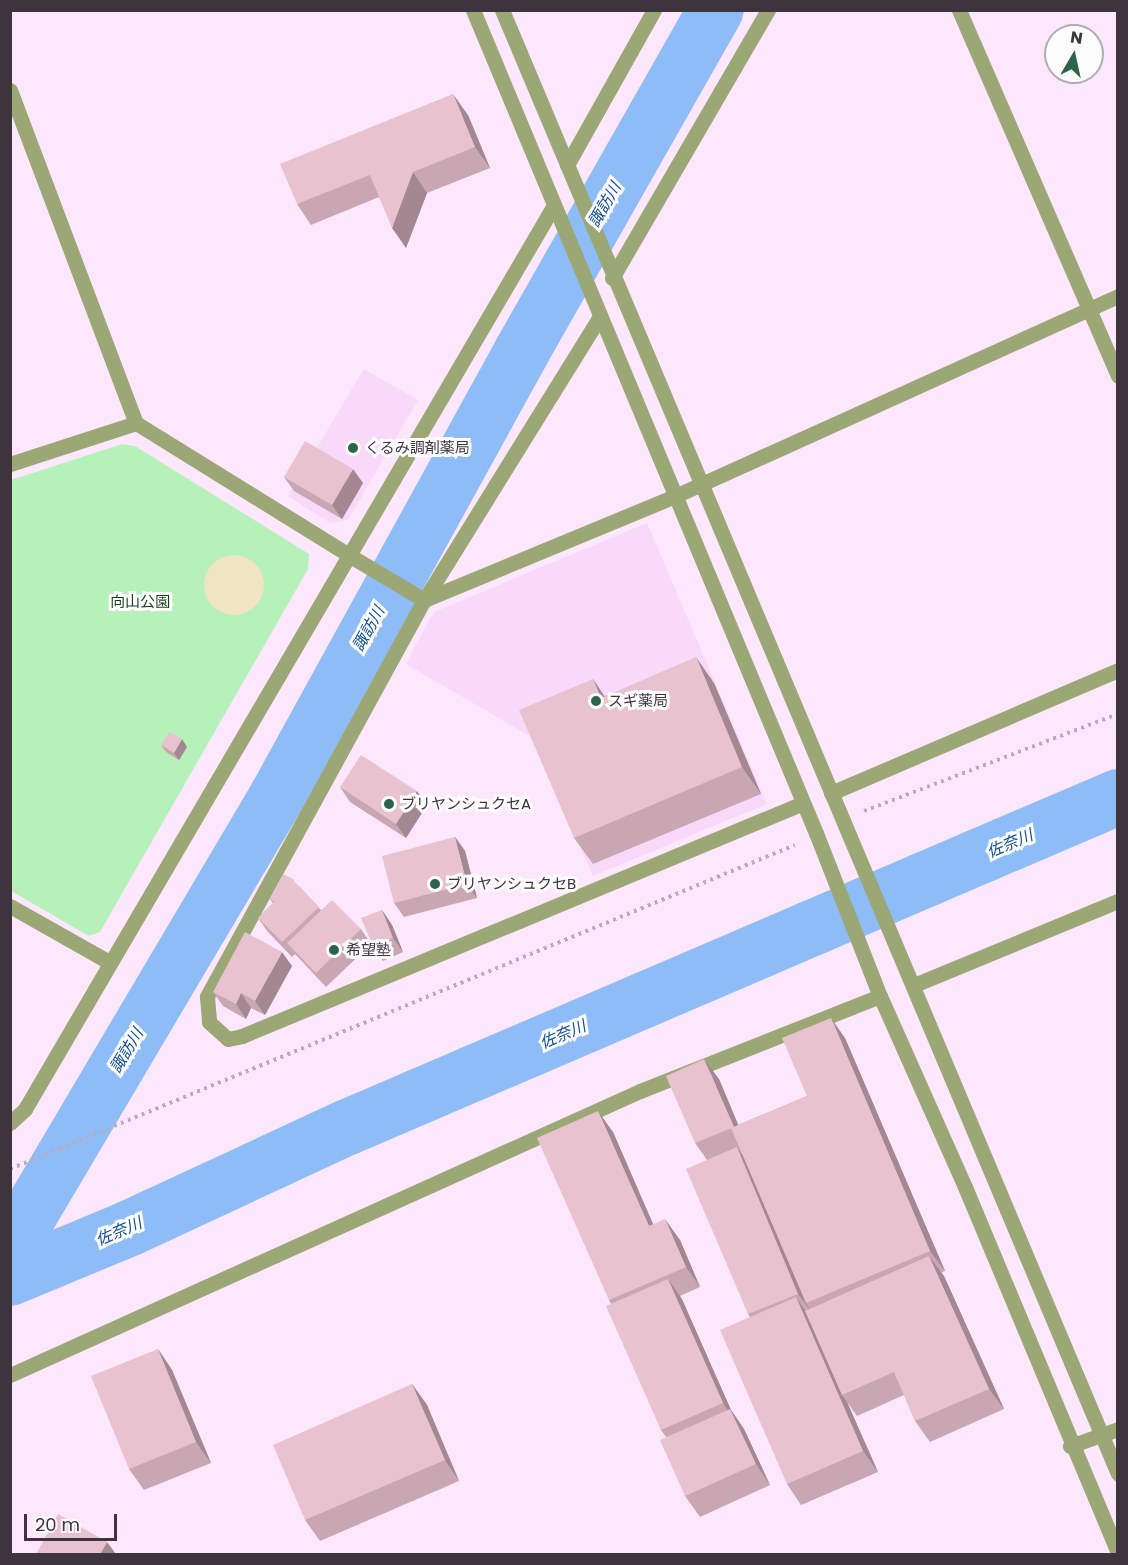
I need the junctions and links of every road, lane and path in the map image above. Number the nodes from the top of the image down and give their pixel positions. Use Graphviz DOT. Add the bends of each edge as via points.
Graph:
graph roads {
  1 [pos="472,10"];
  2 [pos="502,10"];
  3 [pos="654,10"];
  4 [pos="768,10"];
  5 [pos="958,10"];
  6 [pos="10,90"];
  7 [pos="567,165"];
  8 [pos="553,207"];
  9 [pos="612,278"];
  10 [pos="1118,296"];
  11 [pos="1087,310"];
  12 [pos="599,318"];
  13 [pos="1118,376"];
  14 [pos="136,423"];
  15 [pos="10,464"];
  16 [pos="702,484"];
  17 [pos="675,496"];
  18 [pos="351,557"];
  19 [pos="424,600"];
  20 [pos="1118,670"];
  21 [pos="1118,714"];
  22 [pos="831,793"];
  23 [pos="803,803"];
  24 [pos="861,812"];
  25 [pos="794,843"];
  26 [pos="1118,901"];
  27 [pos="10,906"];
  28 [pos="109,962"];
  29 [pos="914,985"];
  30 [pos="880,996"];
  31 [pos="10,1123"];
  32 [pos="10,1169"];
  33 [pos="10,1375"];
  34 [pos="1118,1429"];
  35 [pos="1100,1434"];
  36 [pos="1070,1446"];
  37 [pos="1118,1474"];
  38 [pos="1118,1553"];
  1 -- 8 [label="street"];
  2 -- 7 [label="street"];
  3 -- 7 [label="street"];
  4 -- 9 [label="street"];
  5 -- 11 [label="street"];
  6 -- 14 [label="street"];
  7 -- 9 [label="street"];
  8 -- 12 [label="street"];
  8 -- 18 [label="street"];
  9 -- 16 [label="street"];
  10 -- 11 [label="street"];
  11 -- 13 [label="street"];
  11 -- 16 [label="street"];
  12 -- 17 [label="street"];
  12 -- 19 [label="street"];
  14 -- 15 [label="street"];
  14 -- 18 [label="street"];
  16 -- 17 [label="street"];
  16 -- 22 [label="street"];
  17 -- 19 [label="street"];
  17 -- 23 [label="street"];
  18 -- 19 [label="street"];
  18 -- 28 [label="street"];
  19 -- 23 [label="street" via="207,997 209,1022 228,1039"];
  20 -- 22 [label="street"];
  21 -- 24 [label="path"];
  22 -- 29 [label="street"];
  23 -- 30 [label="street"];
  25 -- 32 [label="path" via="567,942"];
  26 -- 29 [label="street"];
  27 -- 28 [label="street"];
  28 -- 31 [label="street" via="25,1109"];
  29 -- 35 [label="street"];
  30 -- 33 [label="street" via="640,1091"];
  30 -- 36 [label="street" via="965,1187"];
  34 -- 35 [label="street"];
  35 -- 36 [label="street"];
  35 -- 37 [label="street"];
  36 -- 38 [label="street"];
}
